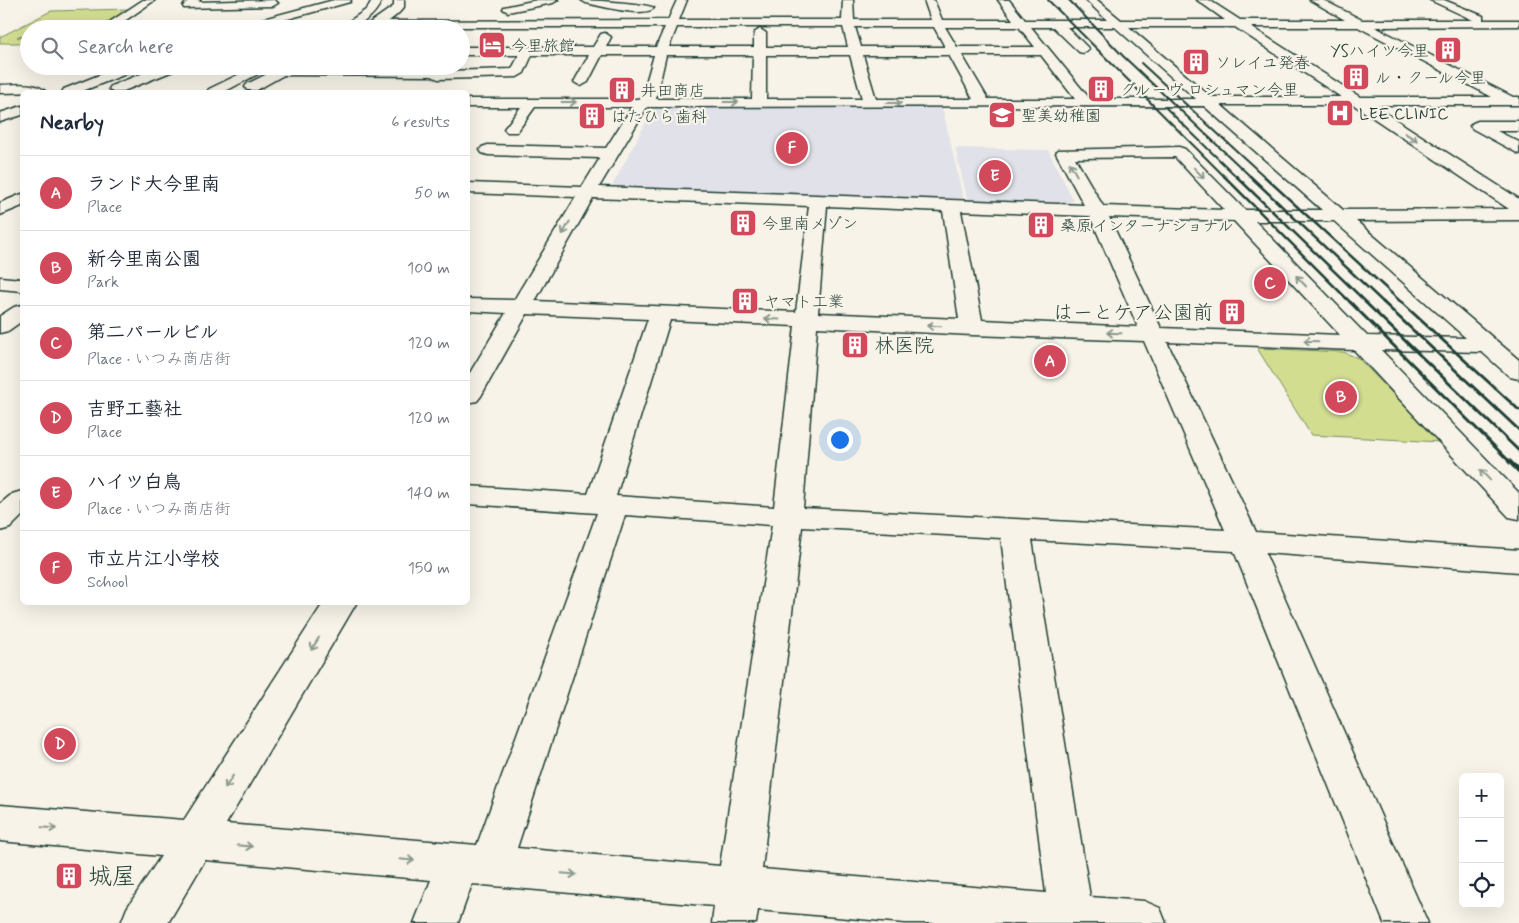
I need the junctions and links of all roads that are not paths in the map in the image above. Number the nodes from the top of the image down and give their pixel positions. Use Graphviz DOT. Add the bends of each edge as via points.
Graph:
graph roads {
  1 [pos="150,0"];
  2 [pos="195,0"];
  3 [pos="346,0"];
  4 [pos="377,0"];
  5 [pos="399,0"];
  6 [pos="553,0"];
  7 [pos="586,0"];
  8 [pos="1003,0"];
  9 [pos="1091,0"];
  10 [pos="1202,0"];
  11 [pos="1315,0"];
  12 [pos="1435,0"];
  13 [pos="272,1"];
  14 [pos="507,4"];
  15 [pos="675,9"];
  16 [pos="303,11"];
  17 [pos="848,11"];
  18 [pos="932,12"];
  19 [pos="1018,19"];
  20 [pos="119,20"];
  21 [pos="270,20"];
  22 [pos="358,20"];
  23 [pos="380,20"];
  24 [pos="1237,23"];
  25 [pos="1361,23"];
  26 [pos="1490,23"];
  27 [pos="1519,23"];
  28 [pos="470,24"];
  29 [pos="486,24"];
  30 [pos="760,24"];
  31 [pos="1057,24"];
  32 [pos="1117,24"];
  33 [pos="606,35"];
  34 [pos="1519,36"];
  35 [pos="470,42"];
  36 [pos="1082,49"];
  37 [pos="470,51"];
  38 [pos="527,51"];
  39 [pos="597,51"];
  40 [pos="661,51"];
  41 [pos="759,51"];
  42 [pos="856,51"];
  43 [pos="953,51"];
  44 [pos="1042,51"];
  45 [pos="470,72"];
  46 [pos="112,75"];
  47 [pos="150,75"];
  48 [pos="250,75"];
  49 [pos="275,75"];
  50 [pos="438,75"];
  51 [pos="582,82"];
  52 [pos="428,87"];
  53 [pos="0,89"];
  54 [pos="33,90"];
  55 [pos="74,90"];
  56 [pos="113,90"];
  57 [pos="218,90"];
  58 [pos="244,90"];
  59 [pos="1207,101"];
  60 [pos="1356,101"];
  61 [pos="532,102"];
  62 [pos="759,102"];
  63 [pos="870,102"];
  64 [pos="1516,102"];
  65 [pos="470,103"];
  66 [pos="642,103"];
  67 [pos="983,103"];
  68 [pos="1086,103"];
  69 [pos="20,111"];
  70 [pos="0,118"];
  71 [pos="1519,126"];
  72 [pos="512,129"];
  73 [pos="1519,148"];
  74 [pos="488,150"];
  75 [pos="610,153"];
  76 [pos="20,186"];
  77 [pos="470,188"];
  78 [pos="586,192"];
  79 [pos="0,196"];
  80 [pos="20,200"];
  81 [pos="818,202"];
  82 [pos="951,206"];
  83 [pos="1519,207"];
  84 [pos="0,210"];
  85 [pos="1097,211"];
  86 [pos="1519,214"];
  87 [pos="1338,215"];
  88 [pos="1240,216"];
  89 [pos="0,283"];
  90 [pos="20,285"];
  91 [pos="470,305"];
  92 [pos="521,307"];
  93 [pos="20,313"];
  94 [pos="661,314"];
  95 [pos="807,321"];
  96 [pos="0,326"];
  97 [pos="972,328"];
  98 [pos="1152,334"];
  99 [pos="1360,343"];
  100 [pos="1489,345"];
  101 [pos="1519,372"];
  102 [pos="470,393"];
  103 [pos="470,495"];
  104 [pos="20,502"];
  105 [pos="607,504"];
  106 [pos="1519,510"];
  107 [pos="788,517"];
  108 [pos="0,521"];
  109 [pos="1015,530"];
  110 [pos="1245,541"];
  111 [pos="1519,561"];
  112 [pos="339,605"];
  113 [pos="0,823"];
  114 [pos="193,841"];
  115 [pos="474,866"];
  116 [pos="736,905"];
  117 [pos="1072,919"];
  118 [pos="143,923"];
  119 [pos="436,923"];
  120 [pos="1144,923"];
  121 [pos="1406,923"];
  1 -- 20 [label="main road"];
  2 -- 13 [label="main road" via="188,6"];
  3 -- 16 [label="main road"];
  4 -- 22 [label="main road" via="372,11"];
  5 -- 23 [label="main road" via="399,7"];
  6 -- 14 [label="main road"];
  7 -- 15 [label="main road" via="630,8"];
  8 -- 19 [label="main road"];
  9 -- 32 [label="main road"];
  10 -- 24 [label="main road"];
  11 -- 25 [label="main road"];
  12 -- 26 [label="main road"];
  13 -- 16 [label="main road"];
  15 -- 29 [label="main road"];
  15 -- 30 [label="main road"];
  15 -- 40 [label="main road"];
  16 -- 21 [label="main road"];
  17 -- 18 [label="main road"];
  17 -- 30 [label="main road"];
  17 -- 42 [label="main road"];
  18 -- 19 [label="main road"];
  18 -- 43 [label="main road"];
  19 -- 31 [label="main road"];
  19 -- 44 [label="main road"];
  24 -- 25 [label="main road"];
  24 -- 32 [label="main road"];
  24 -- 60 [label="main road"];
  25 -- 26 [label="main road"];
  25 -- 64 [label="main road"];
  26 -- 27 [label="main road"];
  26 -- 34 [label="main road"];
  28 -- 29 [label="main road"];
  29 -- 35 [label="main road"];
  30 -- 41 [label="main road"];
  31 -- 32 [label="main road"];
  31 -- 36 [label="main road"];
  32 -- 59 [label="main road"];
  33 -- 39 [label="main road"];
  37 -- 38 [label="main road"];
  38 -- 39 [label="main road"];
  38 -- 45 [label="main road" via="517,73"];
  39 -- 40 [label="main road"];
  39 -- 51 [label="main road"];
  40 -- 41 [label="main road"];
  40 -- 66 [label="main road" via="649,99"];
  41 -- 42 [label="main road"];
  41 -- 62 [label="main road"];
  42 -- 43 [label="main road"];
  42 -- 63 [label="main road"];
  43 -- 44 [label="main road"];
  43 -- 67 [label="main road"];
  44 -- 68 [label="main road"];
  46 -- 55 [label="main road"];
  47 -- 56 [label="main road"];
  48 -- 57 [label="main road"];
  49 -- 58 [label="main road"];
  50 -- 52 [label="main road"];
  53 -- 54 [label="main road"];
  59 -- 60 [label="main road"];
  59 -- 68 [label="main road"];
  59 -- 87 [label="main road"];
  60 -- 64 [label="main road"];
  60 -- 83 [label="main road, one-way"];
  61 -- 65 [label="main road"];
  61 -- 66 [label="main road, one-way"];
  61 -- 72 [label="main road"];
  62 -- 63 [label="main road"];
  66 -- 62 [label="main road, one-way"];
  63 -- 67 [label="main road, one-way"];
  66 -- 75 [label="main road"];
  67 -- 68 [label="main road"];
  69 -- 70 [label="main road"];
  71 -- 73 [label="main road" via="1478,126"];
  74 -- 75 [label="main road"];
  75 -- 78 [label="main road"];
  76 -- 79 [label="main road"];
  77 -- 78 [label="main road"];
  78 -- 81 [label="main road"];
  78 -- 92 [label="main road, one-way"];
  80 -- 84 [label="main road"];
  81 -- 82 [label="main road"];
  81 -- 95 [label="main road"];
  82 -- 85 [label="main road"];
  82 -- 97 [label="main road"];
  85 -- 88 [label="main road"];
  85 -- 88 [label="main road, one-way" via="1064,153 1179,152"];
  85 -- 98 [label="main road"];
  86 -- 87 [label="main road"];
  87 -- 88 [label="main road"];
  87 -- 100 [label="main road"];
  99 -- 88 [label="main road, one-way"];
  89 -- 90 [label="main road"];
  91 -- 92 [label="main road"];
  92 -- 94 [label="main road"];
  92 -- 102 [label="main road"];
  93 -- 96 [label="main road"];
  95 -- 94 [label="main road, one-way"];
  94 -- 105 [label="main road"];
  97 -- 95 [label="main road, one-way"];
  95 -- 107 [label="main road"];
  98 -- 97 [label="main road, one-way"];
  99 -- 98 [label="main road, one-way"];
  98 -- 110 [label="main road"];
  99 -- 100 [label="main road"];
  106 -- 99 [label="main road, one-way"];
  100 -- 101 [label="main road"];
  103 -- 105 [label="main road"];
  104 -- 108 [label="main road"];
  105 -- 107 [label="main road"];
  105 -- 115 [label="main road"];
  107 -- 109 [label="main road"];
  107 -- 116 [label="main road"];
  109 -- 110 [label="main road"];
  109 -- 117 [label="main road"];
  110 -- 111 [label="main road"];
  110 -- 121 [label="main road"];
  112 -- 114 [label="main road, one-way"];
  113 -- 114 [label="main road, one-way"];
  114 -- 115 [label="main road, one-way"];
  114 -- 118 [label="main road"];
  115 -- 116 [label="main road, one-way"];
  115 -- 119 [label="main road"];
  116 -- 117 [label="main road"];
  117 -- 120 [label="main road"];
}
